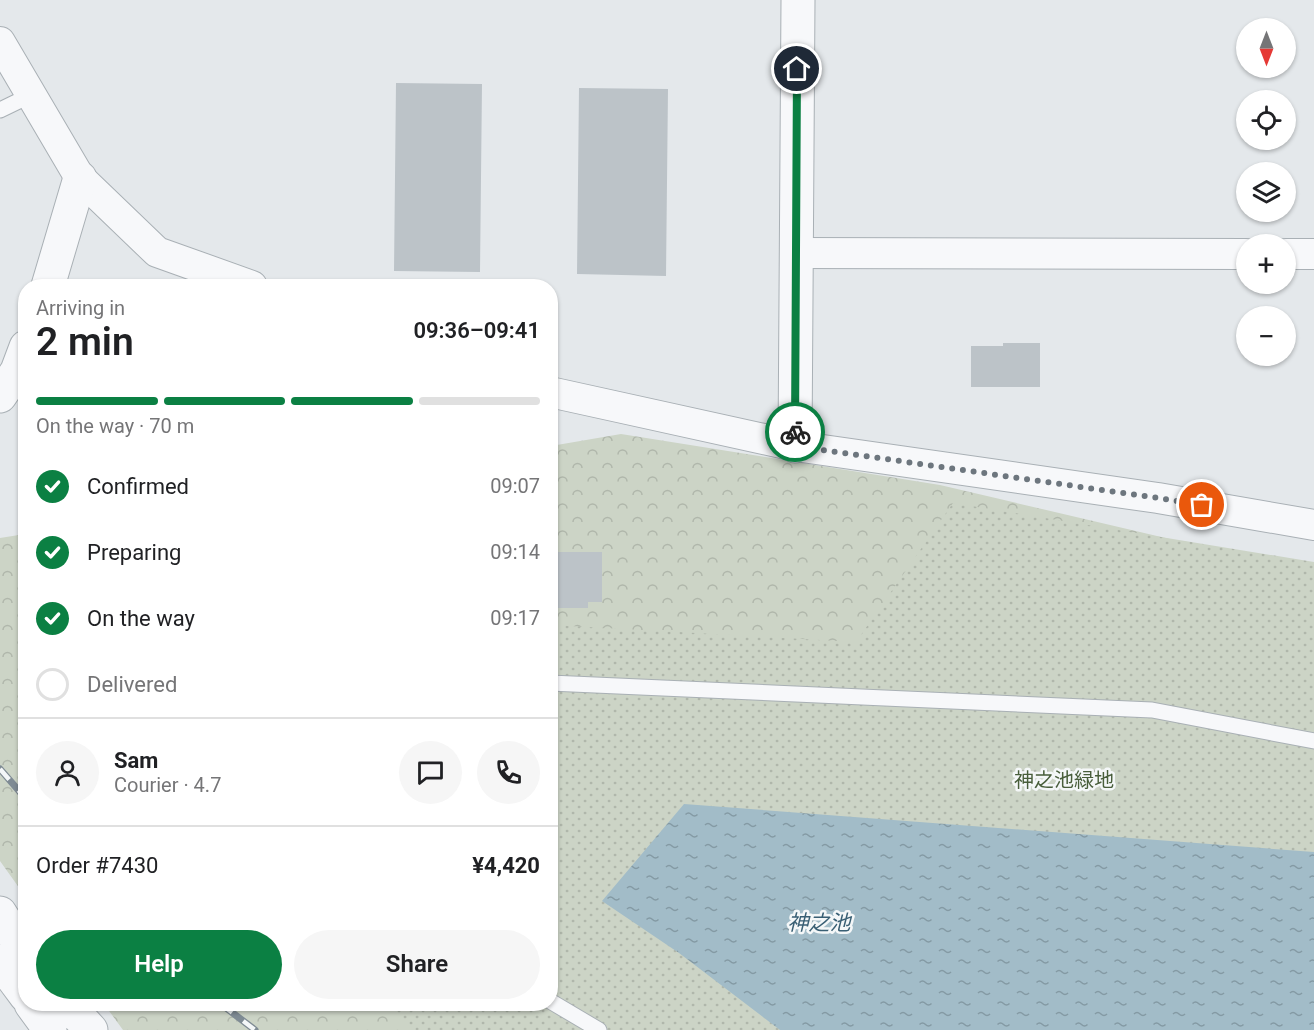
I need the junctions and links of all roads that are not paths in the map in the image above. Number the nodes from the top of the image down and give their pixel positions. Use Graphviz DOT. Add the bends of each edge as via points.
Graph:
graph roads {
  1 [pos="798,0"];
  2 [pos="0,42"];
  3 [pos="31,94"];
  4 [pos="0,110"];
  5 [pos="80,178"];
  6 [pos="797,253"];
  7 [pos="1236,254"];
  8 [pos="1296,254"];
  9 [pos="1314,254"];
  10 [pos="50,279"];
  11 [pos="232,279"];
  12 [pos="18,368"];
  13 [pos="558,394"];
  14 [pos="0,396"];
  15 [pos="795,446"];
  16 [pos="1314,525"];
  17 [pos="558,683"];
  18 [pos="1314,741"];
  19 [pos="0,913"];
  20 [pos="18,941"];
  21 [pos="0,961"];
  22 [pos="18,985"];
  23 [pos="558,1006"];
  24 [pos="35,1011"];
  25 [pos="73,1011"];
  26 [pos="50,1030"];
  27 [pos="91,1030"];
  28 [pos="599,1030"];
  1 -- 6 [label="street"];
  2 -- 3 [label="street"];
  3 -- 4 [label="lane"];
  3 -- 5 [label="street"];
  5 -- 10 [label="street"];
  5 -- 11 [label="street" via="157,252"];
  6 -- 7 [label="street"];
  6 -- 15 [label="street"];
  8 -- 9 [label="street"];
  12 -- 14 [label="street"];
  13 -- 15 [label="street"];
  15 -- 16 [label="street" via="1158,498"];
  17 -- 18 [label="lane" via="1152,710"];
  19 -- 20 [label="street"];
  21 -- 22 [label="street"];
  23 -- 28 [label="lane"];
  24 -- 26 [label="street"];
  25 -- 27 [label="street"];
}
